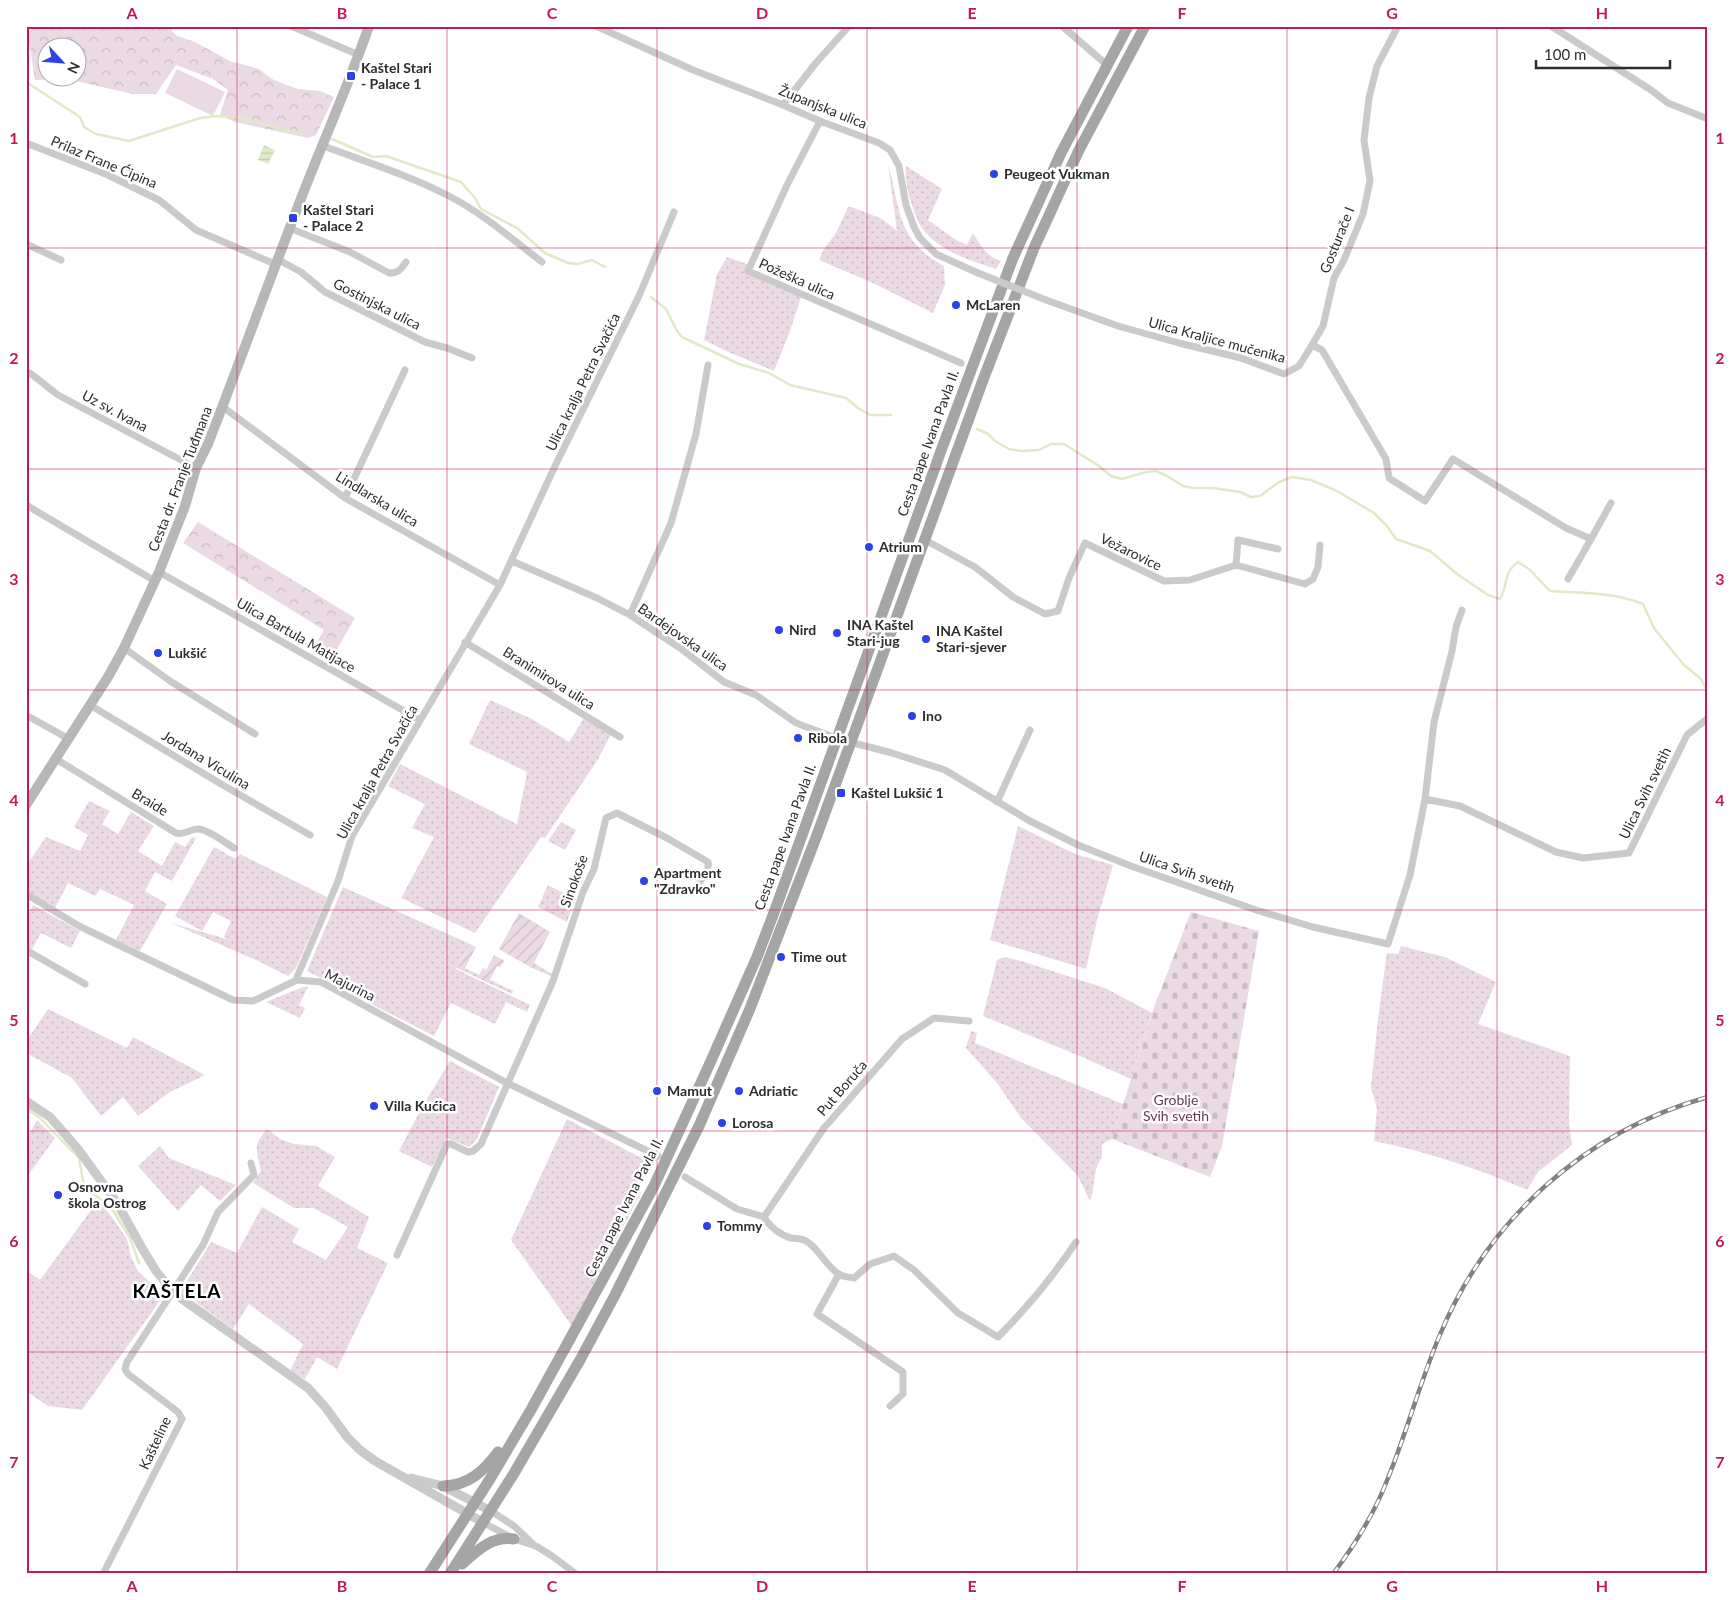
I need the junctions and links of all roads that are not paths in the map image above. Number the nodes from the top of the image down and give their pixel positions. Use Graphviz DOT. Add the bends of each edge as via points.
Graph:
graph roads {
  1 [pos="291,26"];
  2 [pos="369,26"];
  3 [pos="596,26"];
  4 [pos="849,26"];
  5 [pos="1062,26"];
  6 [pos="1128,26"];
  7 [pos="1145,26"];
  8 [pos="1398,26"];
  9 [pos="1551,26"];
  10 [pos="359,55"];
  11 [pos="1107,65"];
  12 [pos="783,105"];
  13 [pos="1708,119"];
  14 [pos="820,121"];
  15 [pos="26,143"];
  16 [pos="321,145"];
  17 [pos="674,212"];
  18 [pos="290,228"];
  19 [pos="26,244"];
  20 [pos="61,260"];
  21 [pos="276,262"];
  22 [pos="406,262"];
  23 [pos="542,262"];
  24 [pos="1046,300"];
  25 [pos="1312,345"];
  26 [pos="472,358"];
  27 [pos="961,363"];
  28 [pos="708,365"];
  29 [pos="405,370"];
  30 [pos="26,374"];
  31 [pos="223,407"];
  32 [pos="196,468"];
  33 [pos="345,498"];
  34 [pos="1611,503"];
  35 [pos="26,505"];
  36 [pos="1591,539"];
  37 [pos="925,540"];
  38 [pos="1320,545"];
  39 [pos="1278,548"];
  40 [pos="512,561"];
  41 [pos="1236,565"];
  42 [pos="157,576"];
  43 [pos="1568,579"];
  44 [pos="500,585"];
  45 [pos="1462,610"];
  46 [pos="630,615"];
  47 [pos="465,642"];
  48 [pos="124,648"];
  49 [pos="90,705"];
  50 [pos="26,715"];
  51 [pos="1708,718"];
  52 [pos="420,720"];
  53 [pos="1030,730"];
  54 [pos="255,734"];
  55 [pos="620,737"];
  56 [pos="836,738"];
  57 [pos="68,739"];
  58 [pos="850,742"];
  59 [pos="56,759"];
  60 [pos="1425,799"];
  61 [pos="997,802"];
  62 [pos="26,805"];
  63 [pos="310,835"];
  64 [pos="234,848"];
  65 [pos="697,886"];
  66 [pos="26,894"];
  67 [pos="26,950"];
  68 [pos="297,980"];
  69 [pos="85,984"];
  70 [pos="969,1021"];
  71 [pos="507,1083"];
  72 [pos="26,1101"];
  73 [pos="658,1156"];
  74 [pos="251,1163"];
  75 [pos="685,1177"];
  76 [pos="764,1217"];
  77 [pos="1076,1242"];
  78 [pos="397,1255"];
  79 [pos="839,1274"];
  80 [pos="174,1292"];
  81 [pos="890,1406"];
  82 [pos="515,1436"];
  83 [pos="406,1478"];
  84 [pos="443,1486"];
  85 [pos="475,1502"];
  86 [pos="491,1512"];
  87 [pos="468,1513"];
  88 [pos="484,1522"];
  89 [pos="514,1539"];
  90 [pos="536,1546"];
  91 [pos="452,1572"];
  92 [pos="103,1574"];
  93 [pos="429,1574"];
  94 [pos="576,1574"];
  1 -- 10 [label="street"];
  2 -- 10 [label="main road, Cesta dr. Franje Tuđmana"];
  3 -- 12 [label="street, Županjska ulica" via="693,70"];
  4 -- 12 [label="street"];
  5 -- 11 [label="street"];
  6 -- 11 [label="main road, Cesta pape Ivana Pavla II."];
  7 -- 37 [label="main road, Cesta pape Ivana Pavla II." via="1078,150 1034,248"];
  8 -- 25 [label="street, Gosturače I" via="1377,66 1370,98 1364,140 1370,180 1362,214 1334,278 1324,326"];
  9 -- 13 [label="street" via="1668,103"];
  10 -- 16 [label="main road, Cesta dr. Franje Tuđmana"];
  11 -- 56 [label="main road, Cesta pape Ivana Pavla II." via="1061,153 1013,258"];
  12 -- 14 [label="street, Županjska ulica"];
  14 -- 24 [label="street, Županjska ulica, bridge" via="890,150 899,166 906,205 914,227 936,254"];
  14 -- 27 [label="street, Požeška ulica" via="786,185 748,271"];
  15 -- 21 [label="street, Prilaz Frane Ćipina" via="125,183 159,200 196,230"];
  16 -- 18 [label="main road, Cesta dr. Franje Tuđmana"];
  16 -- 23 [label="street" via="450,196"];
  17 -- 40 [label="street, Ulica kralja Petra Svačića" via="639,296"];
  18 -- 21 [label="main road, Cesta dr. Franje Tuđmana"];
  18 -- 22 [label="street" via="350,252 389,273 400,271"];
  19 -- 20 [label="street"];
  21 -- 26 [label="street, Gostinjska ulica" via="301,272 325,292 425,342"];
  21 -- 31 [label="main road, Cesta dr. Franje Tuđmana"];
  24 -- 25 [label="street, Ulica Kraljice mučenika" via="1118,326 1241,358 1284,374 1300,366"];
  25 -- 36 [label="street" via="1322,350 1386,459 1389,478 1425,502 1453,459 1566,528"];
  28 -- 46 [label="street" via="696,434 671,524"];
  29 -- 33 [label="street"];
  30 -- 32 [label="street, Uz sv. Ivana" via="30,373 58,395"];
  31 -- 32 [label="main road, Cesta dr. Franje Tuđmana"];
  31 -- 33 [label="street, Lindlarska ulica"];
  32 -- 42 [label="main road, Cesta dr. Franje Tuđmana" via="185,506"];
  33 -- 44 [label="street, Lindlarska ulica"];
  34 -- 36 [label="street"];
  35 -- 42 [label="street"];
  36 -- 43 [label="street"];
  37 -- 41 [label="street, Vežarovice" via="975,567 1013,597 1045,614 1058,611 1085,544 1164,582 1190,580"];
  37 -- 58 [label="main road, Cesta pape Ivana Pavla II."];
  38 -- 41 [label="street" via="1318,567 1313,579 1305,584"];
  39 -- 41 [label="street" via="1238,540"];
  40 -- 44 [label="street"];
  40 -- 46 [label="street, Bardejovska ulica"];
  42 -- 48 [label="main road, Cesta dr. Franje Tuđmana"];
  42 -- 52 [label="street, Ulica Bartula Matijace"];
  44 -- 47 [label="street, Ulica kralja Petra Svačića"];
  45 -- 60 [label="street, Ulica Svih svetih" via="1434,722"];
  46 -- 56 [label="street, Bardejovska ulica" via="724,682 756,695 796,722"];
  47 -- 52 [label="street, Ulica kralja Petra Svačića"];
  47 -- 55 [label="street, Branimirova ulica"];
  48 -- 49 [label="main road, Cesta dr. Franje Tuđmana"];
  48 -- 54 [label="street"];
  49 -- 57 [label="main road, Cesta dr. Franje Tuđmana"];
  49 -- 63 [label="street, Jordana Viculina"];
  50 -- 57 [label="street"];
  51 -- 60 [label="street, Ulica Svih svetih" via="1688,735 1630,854 1583,858 1556,852 1460,806"];
  52 -- 68 [label="street, Ulica kralja Petra Svačića" via="352,836 338,881"];
  53 -- 61 [label="street"];
  56 -- 82 [label="main road, Cesta pape Ivana Pavla II." via="757,957 684,1122 650,1195"];
  57 -- 59 [label="main road, Cesta dr. Franje Tuđmana"];
  58 -- 61 [label="street, Ulica Svih svetih" via="945,770"];
  58 -- 86 [label="main road, Cesta pape Ivana Pavla II." via="749,1011 699,1126 580,1360"];
  59 -- 62 [label="main road, Cesta dr. Franje Tuđmana"];
  59 -- 64 [label="street, Braide" via="176,833 182,835 197,829"];
  60 -- 61 [label="street, Ulica Svih svetih" via="1410,875 1388,944 1256,910 1131,866 1078,845"];
  65 -- 71 [label="street, Sinokoše" via="709,866 708,862 617,812 606,818 594,869 553,981"];
  66 -- 68 [label="street" via="79,926 234,1000 253,1001"];
  67 -- 69 [label="street"];
  68 -- 71 [label="street, Majurina" via="321,982"];
  70 -- 76 [label="street, Put Boruča" via="934,1018 902,1039 824,1128"];
  71 -- 73 [label="street, Majurina"];
  71 -- 78 [label="street" via="481,1144 468,1152 447,1144"];
  72 -- 80 [label="street" via="50,1117 78,1149 117,1203 156,1270"];
  74 -- 80 [label="street" via="254,1175 218,1212 203,1246"];
  75 -- 76 [label="street" via="738,1209"];
  76 -- 79 [label="street" via="778,1232 799,1238 818,1251"];
  77 -- 79 [label="street" via="1052,1278 998,1337 958,1312 914,1270 894,1256 870,1264 854,1278"];
  79 -- 81 [label="street" via="817,1314 903,1372 903,1394"];
  80 -- 83 [label="street" via="308,1388 360,1450"];
  80 -- 92 [label="street, Kašteline" via="126,1362 125,1369 178,1412 182,1419"];
  82 -- 84 [label="main road" via="483,1472 465,1482"];
  82 -- 85 [label="main road, Cesta pape Ivana Pavla II."];
  83 -- 84 [label="street"];
  83 -- 87 [label="street"];
  84 -- 85 [label="street"];
  85 -- 86 [label="street"];
  85 -- 87 [label="main road, Cesta pape Ivana Pavla II."];
  86 -- 88 [label="main road, Cesta pape Ivana Pavla II."];
  86 -- 90 [label="street" via="514,1526"];
  87 -- 88 [label="street"];
  87 -- 93 [label="main road, Cesta pape Ivana Pavla II."];
  88 -- 89 [label="street"];
  88 -- 91 [label="main road, Cesta pape Ivana Pavla II."];
  89 -- 90 [label="street"];
  89 -- 91 [label="main road" via="500,1539 482,1546"];
  90 -- 94 [label="street"];
}
